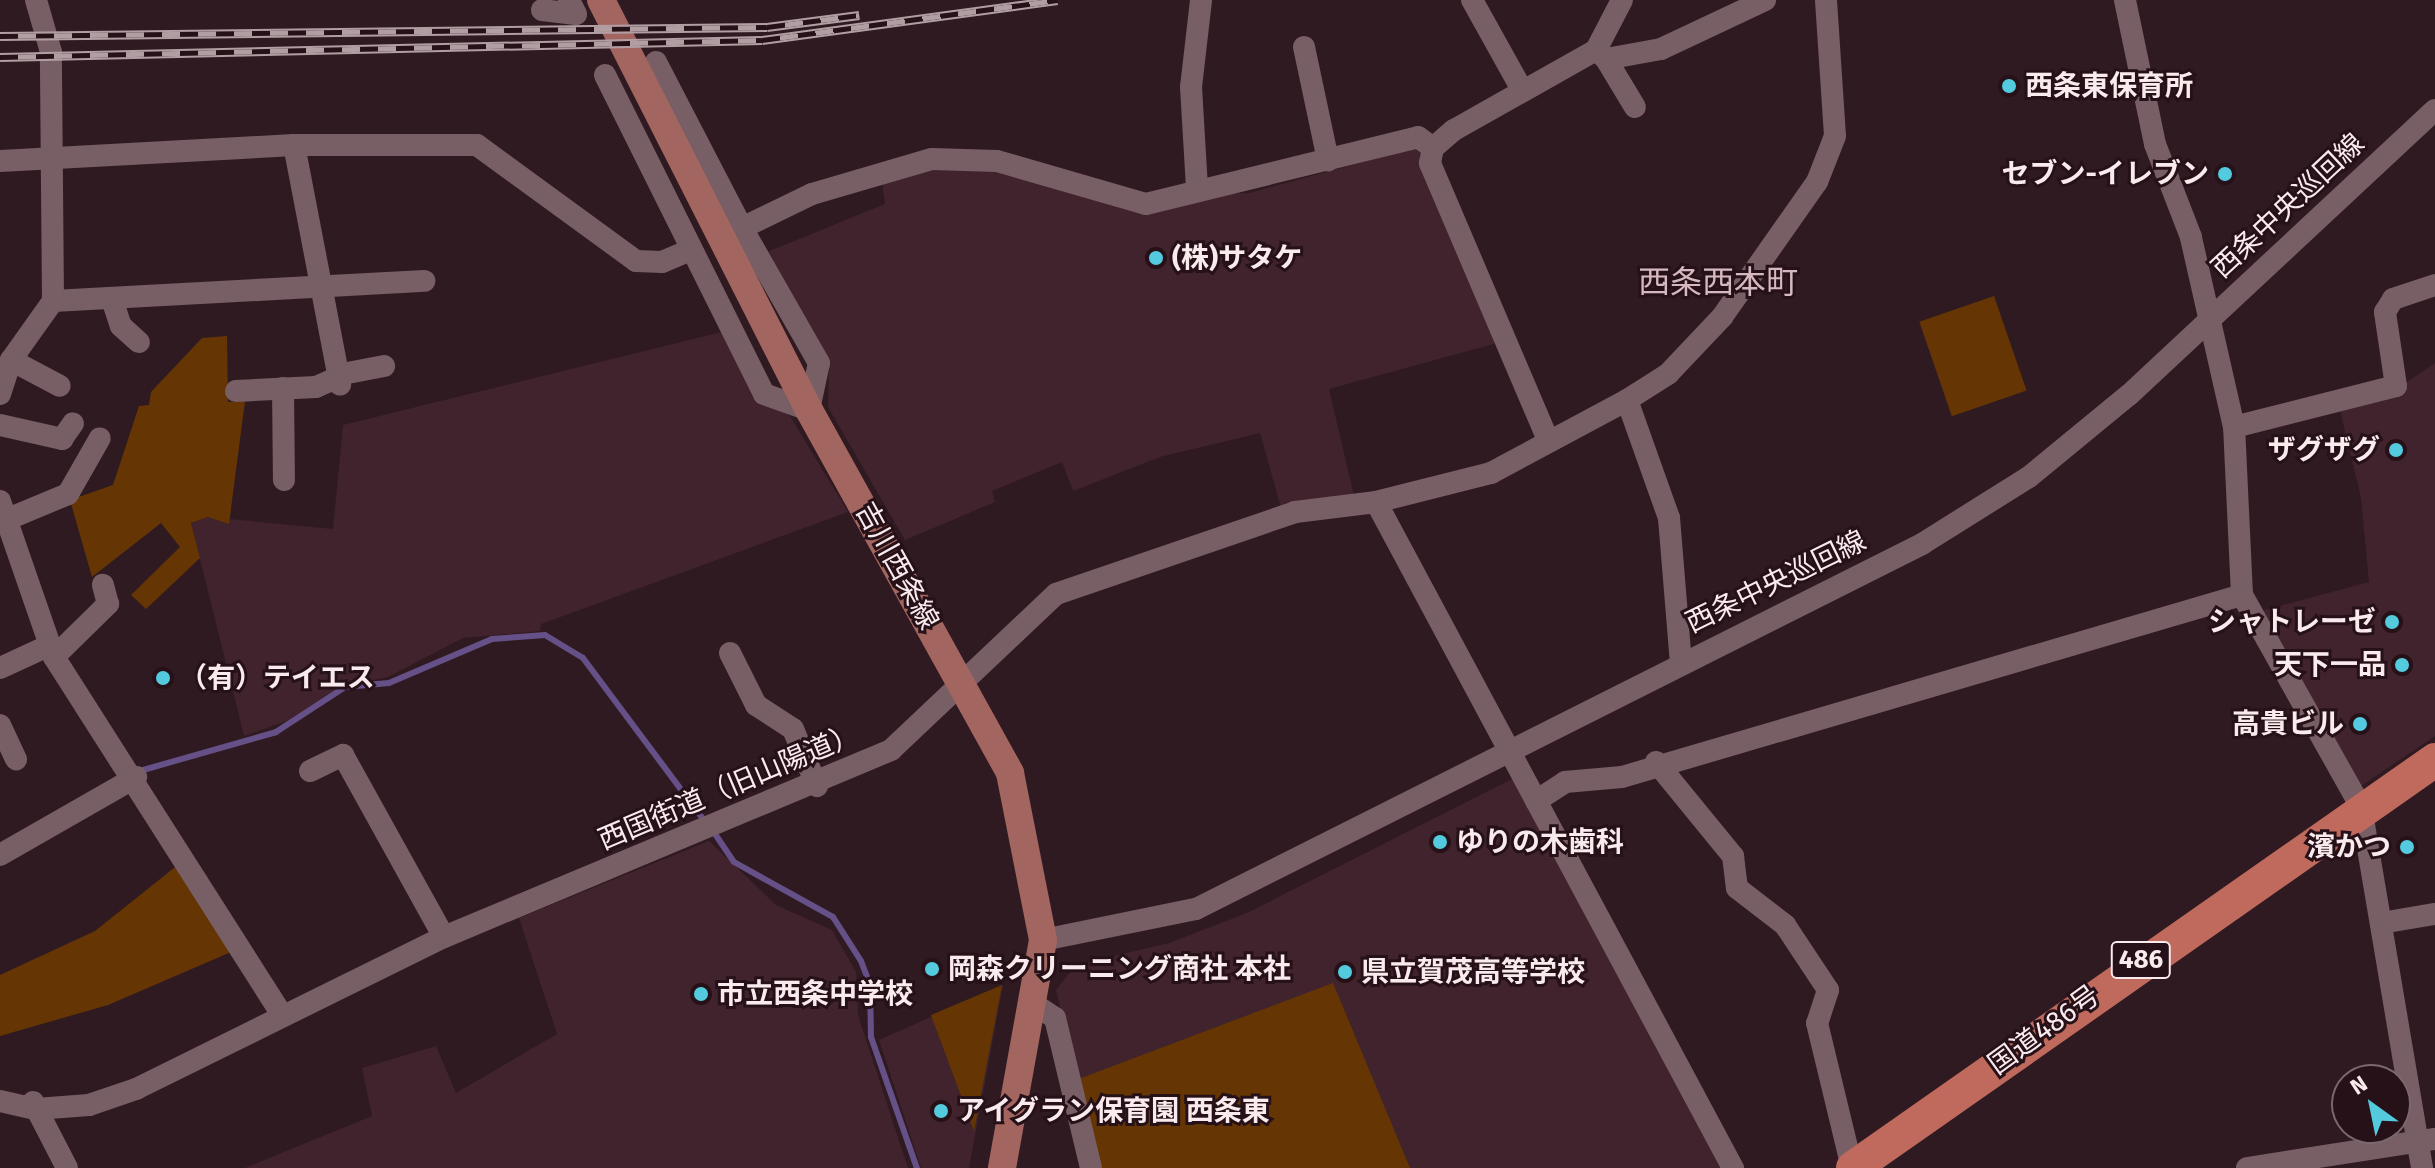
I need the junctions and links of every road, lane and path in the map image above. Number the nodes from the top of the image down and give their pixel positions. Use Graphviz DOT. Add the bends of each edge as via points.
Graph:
graph roads {
  1 [pos="36,0"];
  2 [pos="569,0"];
  3 [pos="601,0"];
  4 [pos="1201,0"];
  5 [pos="1472,0"];
  6 [pos="1622,0"];
  7 [pos="1765,0"];
  8 [pos="1826,0"];
  9 [pos="2125,0"];
  10 [pos="542,10"];
  11 [pos="1304,47"];
  12 [pos="1601,55"];
  13 [pos="656,62"];
  14 [pos="605,75"];
  15 [pos="1522,90"];
  16 [pos="678,105"];
  17 [pos="1635,107"];
  18 [pos="2435,110"];
  19 [pos="630,129"];
  20 [pos="294,145"];
  21 [pos="1433,148"];
  22 [pos="55,155"];
  23 [pos="1328,160"];
  24 [pos="0,161"];
  25 [pos="1197,188"];
  26 [pos="742,228"];
  27 [pos="688,251"];
  28 [pos="424,281"];
  29 [pos="2435,285"];
  30 [pos="319,292"];
  31 [pos="112,299"];
  32 [pos="53,301"];
  33 [pos="2208,322"];
  34 [pos="139,342"];
  35 [pos="11,360"];
  36 [pos="384,366"];
  37 [pos="338,379"];
  38 [pos="60,386"];
  39 [pos="283,388"];
  40 [pos="236,391"];
  41 [pos="0,394"];
  42 [pos="1627,400"];
  43 [pos="809,410"];
  44 [pos="73,423"];
  45 [pos="0,425"];
  46 [pos="2234,427"];
  47 [pos="100,438"];
  48 [pos="1548,440"];
  49 [pos="284,480"];
  50 [pos="1376,502"];
  51 [pos="4,510"];
  52 [pos="103,585"];
  53 [pos="2242,595"];
  54 [pos="52,651"];
  55 [pos="730,653"];
  56 [pos="1681,663"];
  57 [pos="0,668"];
  58 [pos="962,681"];
  59 [pos="0,725"];
  60 [pos="1510,751"];
  61 [pos="16,760"];
  62 [pos="2435,760"];
  63 [pos="1656,762"];
  64 [pos="310,771"];
  65 [pos="136,777"];
  66 [pos="817,786"];
  67 [pos="1536,801"];
  68 [pos="2361,807"];
  69 [pos="0,855"];
  70 [pos="2435,914"];
  71 [pos="2381,923"];
  72 [pos="444,937"];
  73 [pos="1043,940"];
  74 [pos="1034,1004"];
  75 [pos="281,1013"];
  76 [pos="14,1102"];
  77 [pos="2427,1141"];
  78 [pos="67,1168"];
  79 [pos="1002,1168"];
  80 [pos="1091,1168"];
  81 [pos="1733,1168"];
  82 [pos="1852,1168"];
  83 [pos="2249,1168"];
  84 [pos="2422,1168"];
  1 -- 22 [label="street" via="51,52"];
  2 -- 10 [label="street" via="576,14"];
  3 -- 43 [label="main road, 吉川西条線"];
  4 -- 25 [label="street" via="1191,87"];
  5 -- 15 [label="street"];
  6 -- 12 [label="street"];
  7 -- 12 [label="street" via="1661,49"];
  8 -- 42 [label="street, 西国街道（旧山陽道）" via="1835,136 1817,182 1722,317 1668,374"];
  9 -- 33 [label="street" via="2155,144 2191,237"];
  11 -- 23 [label="street"];
  12 -- 15 [label="street"];
  12 -- 17 [label="street"];
  13 -- 16 [label="street"];
  14 -- 19 [label="street"];
  15 -- 21 [label="street"];
  16 -- 19 [label="street"];
  16 -- 26 [label="street"];
  18 -- 33 [label="street, 西条中央巡回線"];
  19 -- 27 [label="street"];
  20 -- 22 [label="street"];
  20 -- 27 [label="street" via="477,145 636,261 662,262"];
  20 -- 30 [label="street"];
  21 -- 23 [label="street" via="1418,137"];
  21 -- 48 [label="street" via="1430,163"];
  22 -- 24 [label="street"];
  22 -- 32 [label="street"];
  23 -- 25 [label="street" via="1240,185"];
  25 -- 26 [label="street" via="1146,204 997,161 932,159 841,183"];
  26 -- 43 [label="street" via="819,363"];
  27 -- 43 [label="street" via="764,394"];
  28 -- 30 [label="street"];
  29 -- 46 [label="street" via="2393,299 2385,312 2396,386"];
  30 -- 31 [label="street"];
  30 -- 37 [label="street"];
  31 -- 32 [label="street"];
  31 -- 34 [label="street" via="121,326"];
  32 -- 35 [label="street"];
  33 -- 46 [label="street"];
  33 -- 56 [label="street, 西条中央巡回線" via="2029,477 1922,544"];
  35 -- 38 [label="street"];
  35 -- 41 [label="street"];
  36 -- 37 [label="street"];
  37 -- 39 [label="street"];
  39 -- 40 [label="street"];
  39 -- 49 [label="street"];
  42 -- 48 [label="street, 西国街道（旧山陽道）"];
  42 -- 56 [label="street" via="1669,518"];
  43 -- 58 [label="main road, 吉川西条線"];
  44 -- 45 [label="street" via="62,439"];
  46 -- 53 [label="street"];
  47 -- 51 [label="street" via="68,494"];
  48 -- 50 [label="street, 西国街道（旧山陽道）" via="1491,473"];
  50 -- 58 [label="street, 西国街道（旧山陽道）" via="1295,512 1056,594"];
  50 -- 60 [label="street"];
  51 -- 54 [label="street"];
  52 -- 54 [label="street" via="108,604"];
  53 -- 63 [label="street"];
  53 -- 68 [label="street"];
  54 -- 57 [label="street"];
  54 -- 65 [label="street"];
  55 -- 66 [label="street" via="756,705 793,729"];
  56 -- 60 [label="street, 西条中央巡回線"];
  58 -- 66 [label="street, 西国街道（旧山陽道）" via="891,750"];
  58 -- 73 [label="main road, 吉川西条線" via="1017,798"];
  59 -- 61 [label="street"];
  60 -- 67 [label="street"];
  60 -- 73 [label="street, 西条中央巡回線" via="1196,909"];
  62 -- 68 [label="highway, 国道486号 / 486"];
  63 -- 67 [label="street" via="1622,777 1565,782"];
  63 -- 82 [label="street" via="1733,856 1737,888 1785,925 1828,990 1817,1023"];
  64 -- 72 [label="street" via="343,755"];
  65 -- 69 [label="street"];
  65 -- 75 [label="street"];
  66 -- 72 [label="street, 西国街道（旧山陽道）"];
  67 -- 81 [label="street"];
  68 -- 71 [label="street"];
  68 -- 82 [label="highway, 国道486号 / 486"];
  70 -- 71 [label="street"];
  71 -- 77 [label="street"];
  72 -- 75 [label="street, 西国街道（旧山陽道）"];
  73 -- 74 [label="main road, 吉川西条線"];
  74 -- 79 [label="main road, 吉川西条線"];
  74 -- 80 [label="street" via="1055,1018"];
  75 -- 76 [label="street, 西国街道（旧山陽道）" via="136,1089 89,1105"];
  76 -- 78 [label="street"];
  77 -- 83 [label="street"];
  77 -- 84 [label="street"];
}
